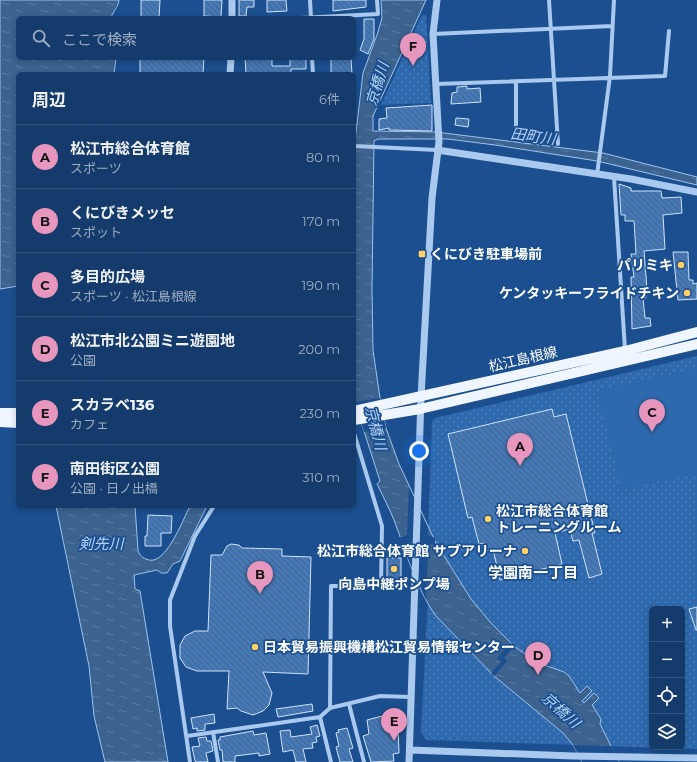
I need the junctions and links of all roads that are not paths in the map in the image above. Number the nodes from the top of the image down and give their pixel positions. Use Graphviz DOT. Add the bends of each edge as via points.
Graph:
graph roads {
  1 [pos="232,0"];
  2 [pos="310,0"];
  3 [pos="377,0"];
  4 [pos="437,0"];
  5 [pos="549,0"];
  6 [pos="614,0"];
  7 [pos="232,16"];
  8 [pos="311,16"];
  9 [pos="344,16"];
  10 [pos="612,26"];
  11 [pos="551,27"];
  12 [pos="669,31"];
  13 [pos="433,34"];
  14 [pos="231,60"];
  15 [pos="312,60"];
  16 [pos="230,72"];
  17 [pos="313,72"];
  18 [pos="610,76"];
  19 [pos="554,79"];
  20 [pos="516,81"];
  21 [pos="436,84"];
  22 [pos="516,138"];
  23 [pos="558,144"];
  24 [pos="356,146"];
  25 [pos="437,150"];
  26 [pos="596,175"];
  27 [pos="614,177"];
  28 [pos="697,192"];
  29 [pos="697,332"];
  30 [pos="697,344"];
  31 [pos="625,351"];
  32 [pos="421,397"];
  33 [pos="420,409"];
  34 [pos="0,413"];
  35 [pos="16,413"];
  36 [pos="356,415"];
  37 [pos="356,415"];
  38 [pos="0,422"];
  39 [pos="16,423"];
  40 [pos="356,441"];
  41 [pos="213,508"];
  42 [pos="411,697"];
  43 [pos="348,704"];
  44 [pos="330,708"];
  45 [pos="320,716"];
  46 [pos="214,732"];
  47 [pos="187,736"];
  48 [pos="410,750"];
  49 [pos="697,758"];
  50 [pos="575,759"];
  51 [pos="190,762"];
  52 [pos="218,762"];
  53 [pos="331,762"];
  54 [pos="364,762"];
  55 [pos="409,762"];
  56 [pos="696,762"];
  1 -- 7 [label="street"];
  2 -- 8 [label="street"];
  3 -- 9 [label="street" via="378,14"];
  4 -- 13 [label="street"];
  5 -- 11 [label="street"];
  6 -- 10 [label="street"];
  10 -- 11 [label="street"];
  10 -- 18 [label="street"];
  11 -- 13 [label="street"];
  11 -- 19 [label="street"];
  12 -- 18 [label="street" via="665,76"];
  13 -- 21 [label="street"];
  14 -- 16 [label="street"];
  15 -- 17 [label="street"];
  18 -- 19 [label="street"];
  18 -- 26 [label="street"];
  19 -- 20 [label="street"];
  19 -- 23 [label="street"];
  20 -- 21 [label="street"];
  20 -- 22 [label="street"];
  21 -- 25 [label="street" via="439,130"];
  24 -- 25 [label="street"];
  25 -- 26 [label="street"];
  25 -- 32 [label="street"];
  26 -- 27 [label="street"];
  27 -- 28 [label="street"];
  27 -- 31 [label="street"];
  29 -- 31 [label="main road, 松江島根線"];
  30 -- 33 [label="main road, 松江島根線"];
  31 -- 32 [label="main road, 松江島根線"];
  32 -- 33 [label="street"];
  32 -- 36 [label="main road, 松江島根線" via="386,404"];
  33 -- 37 [label="main road, 松江島根線" via="388,415"];
  33 -- 42 [label="street"];
  34 -- 35 [label="main road"];
  38 -- 39 [label="main road"];
  40 -- 44 [label="street" via="382,526 381,586 331,586"];
  41 -- 47 [label="street" via="195,536 170,600 170,626"];
  42 -- 43 [label="street" via="380,696"];
  42 -- 48 [label="street"];
  43 -- 44 [label="street"];
  43 -- 54 [label="street"];
  44 -- 45 [label="street"];
  45 -- 46 [label="street"];
  45 -- 53 [label="street"];
  46 -- 47 [label="street"];
  46 -- 52 [label="street"];
  47 -- 51 [label="street"];
  48 -- 50 [label="street"];
  48 -- 55 [label="street"];
  49 -- 50 [label="street"];
  49 -- 56 [label="street"];
}
